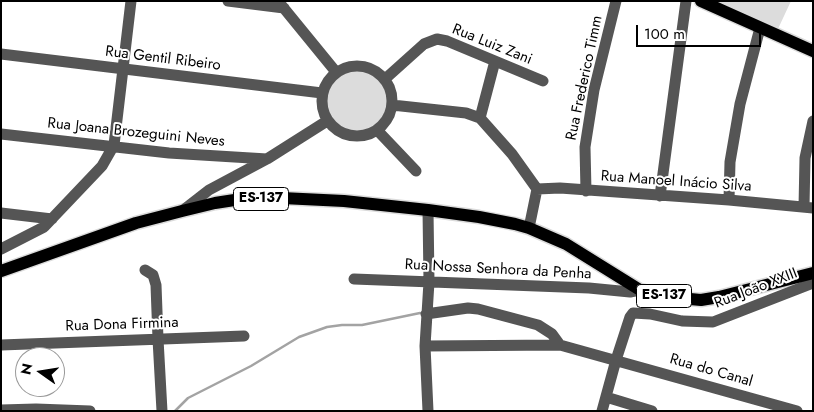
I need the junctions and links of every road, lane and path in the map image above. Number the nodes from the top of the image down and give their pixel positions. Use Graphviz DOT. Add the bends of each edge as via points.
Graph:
graph roads {
  1 [pos="131,1"];
  2 [pos="228,1"];
  3 [pos="616,1"];
  4 [pos="686,1"];
  5 [pos="702,1"];
  6 [pos="281,4"];
  7 [pos="760,28"];
  8 [pos="813,51"];
  9 [pos="1,54"];
  10 [pos="495,61"];
  11 [pos="123,69"];
  12 [pos="336,72"];
  13 [pos="385,79"];
  14 [pos="543,81"];
  15 [pos="322,93"];
  16 [pos="392,104"];
  17 [pos="480,118"];
  18 [pos="327,121"];
  19 [pos="813,121"];
  20 [pos="377,130"];
  21 [pos="1,134"];
  22 [pos="114,145"];
  23 [pos="268,159"];
  24 [pos="416,171"];
  25 [pos="537,189"];
  26 [pos="586,190"];
  27 [pos="660,196"];
  28 [pos="729,200"];
  29 [pos="808,208"];
  30 [pos="182,210"];
  31 [pos="428,210"];
  32 [pos="1,213"];
  33 [pos="52,219"];
  34 [pos="529,228"];
  35 [pos="1,249"];
  36 [pos="145,270"];
  37 [pos="1,271"];
  38 [pos="813,273"];
  39 [pos="354,279"];
  40 [pos="429,282"];
  41 [pos="813,283"];
  42 [pos="640,290"];
  43 [pos="426,314"];
  44 [pos="244,336"];
  45 [pos="158,339"];
  46 [pos="1,345"];
  47 [pos="560,345"];
  48 [pos="424,346"];
  49 [pos="616,360"];
  50 [pos="606,397"];
  51 [pos="1,410"];
  52 [pos="90,411"];
  53 [pos="162,411"];
  54 [pos="428,411"];
  55 [pos="602,411"];
  56 [pos="652,411"];
  57 [pos="797,411"];
  1 -- 11 [label="street"];
  2 -- 6 [label="street"];
  3 -- 26 [label="street, Rua Frederico Timm" via="591,109 585,147"];
  4 -- 27 [label="street"];
  5 -- 7 [label="main road"];
  6 -- 12 [label="street"];
  7 -- 8 [label="main road"];
  7 -- 28 [label="street" via="740,104 730,162"];
  9 -- 11 [label="street, Rua Gentil Ribeiro"];
  10 -- 13 [label="street, Rua Luiz Zani" via="437,39 424,44"];
  10 -- 14 [label="street, Rua Luiz Zani"];
  10 -- 17 [label="street"];
  11 -- 15 [label="street, Rua Gentil Ribeiro"];
  11 -- 22 [label="street"];
  12 -- 13 [label="street" via="354,66 366,67"];
  12 -- 15 [label="street"];
  13 -- 16 [label="street"];
  15 -- 18 [label="street" via="322,110"];
  16 -- 17 [label="street" via="466,113"];
  16 -- 20 [label="street" via="384,123"];
  17 -- 25 [label="street"];
  18 -- 20 [label="street" via="340,132 356,136"];
  18 -- 23 [label="street"];
  19 -- 29 [label="street" via="805,158"];
  20 -- 24 [label="street"];
  21 -- 22 [label="street, Rua Joana Brozeguini Neves"];
  22 -- 23 [label="street, Rua Joana Brozeguini Neves" via="205,156"];
  22 -- 33 [label="street" via="102,166"];
  23 -- 30 [label="street" via="209,190"];
  25 -- 26 [label="street, Rua Manoel Inácio Silva"];
  25 -- 34 [label="street"];
  26 -- 27 [label="street, Rua Manoel Inácio Silva"];
  27 -- 28 [label="street, Rua Manoel Inácio Silva"];
  28 -- 29 [label="street, Rua Manoel Inácio Silva"];
  30 -- 31 [label="main road, ES-137" via="224,202 282,198"];
  30 -- 37 [label="main road, ES-137"];
  31 -- 34 [label="main road, ES-137"];
  31 -- 40 [label="street"];
  32 -- 33 [label="street"];
  33 -- 35 [label="street" via="44,227"];
  34 -- 42 [label="main road, ES-137" via="566,244"];
  36 -- 45 [label="street" via="153,275 156,285"];
  38 -- 42 [label="main road, ES-137" via="701,300"];
  39 -- 40 [label="street, Rua Nossa Senhora da Penha"];
  40 -- 42 [label="street, Rua Nossa Senhora da Penha"];
  40 -- 43 [label="street"];
  41 -- 49 [label="street, Rua João XXIII" via="713,322 682,322 633,313"];
  43 -- 47 [label="street" via="468,308 478,310 538,325 552,334"];
  43 -- 48 [label="street"];
  44 -- 45 [label="street, Rua Dona Firmina"];
  45 -- 46 [label="street, Rua Dona Firmina"];
  45 -- 53 [label="street"];
  47 -- 48 [label="street"];
  47 -- 49 [label="street, Rua do Canal"];
  48 -- 54 [label="street"];
  49 -- 50 [label="street"];
  49 -- 57 [label="street, Rua do Canal"];
  50 -- 55 [label="street"];
  50 -- 56 [label="street"];
  51 -- 52 [label="street"];
}
